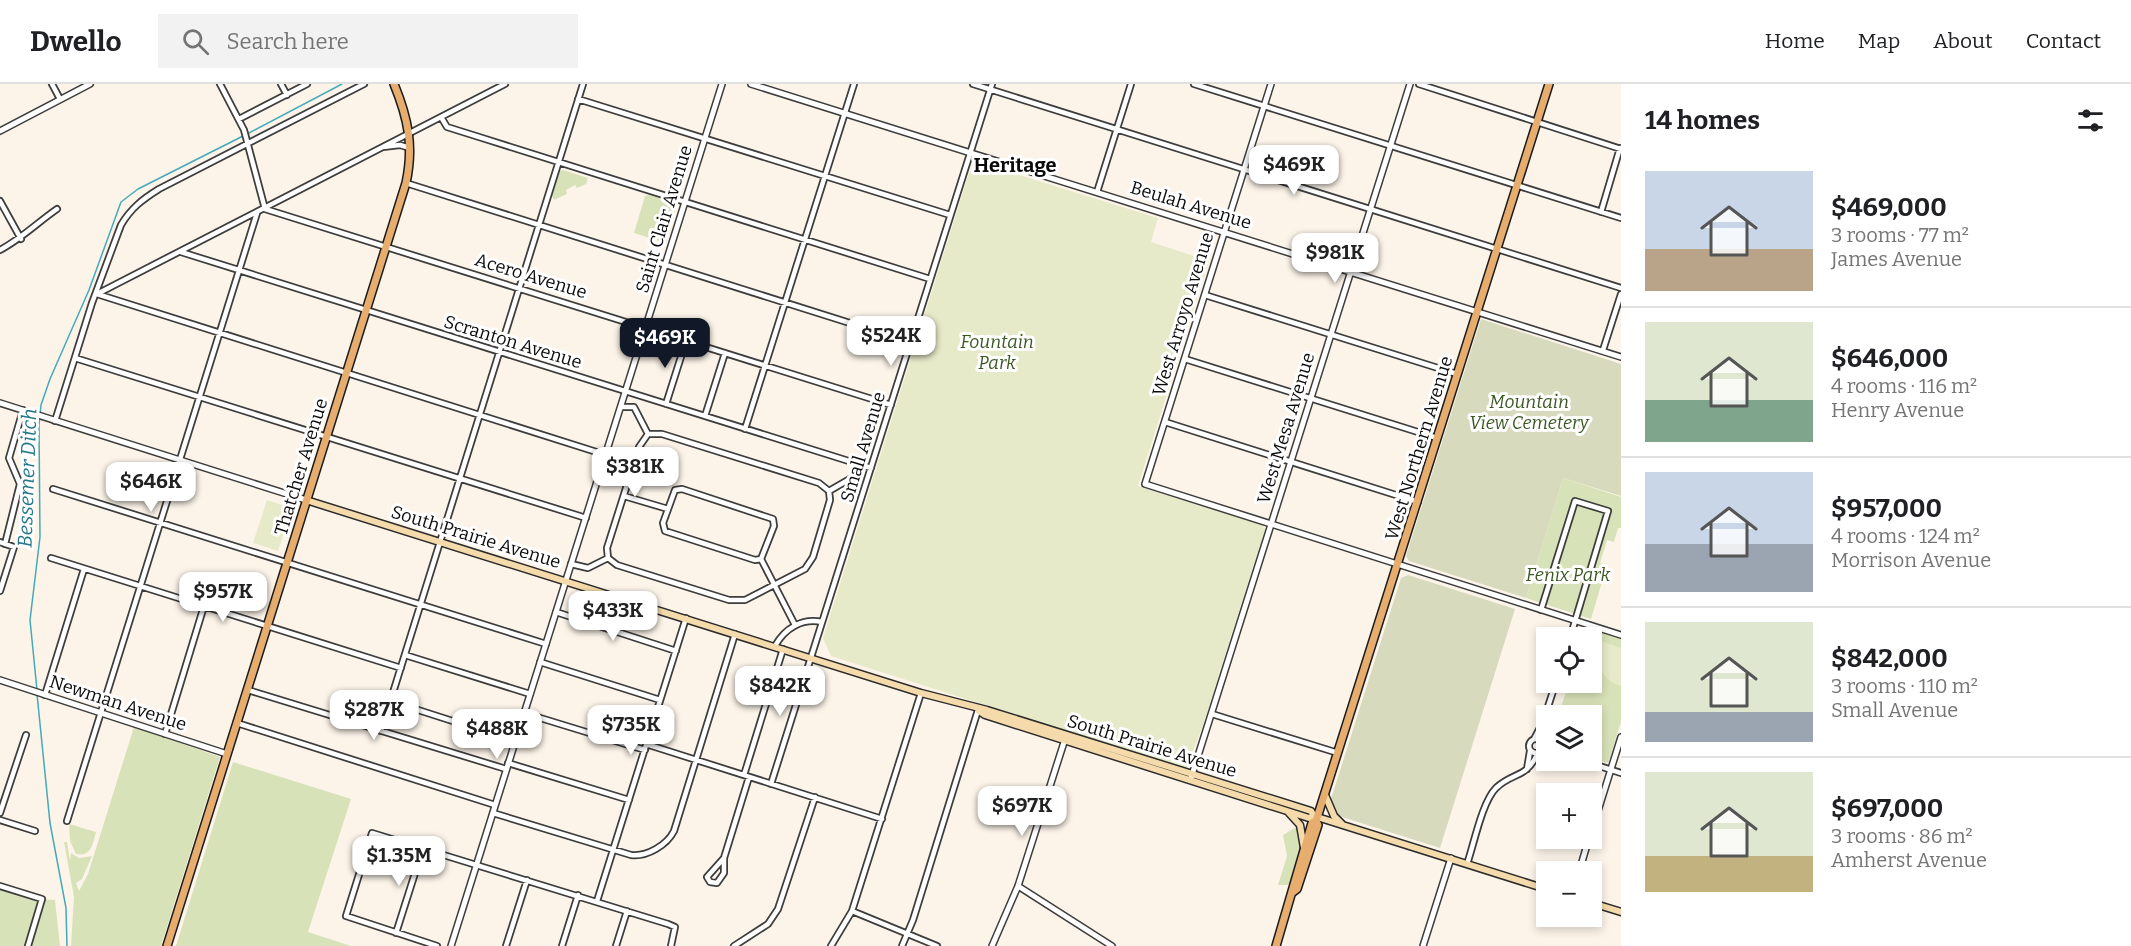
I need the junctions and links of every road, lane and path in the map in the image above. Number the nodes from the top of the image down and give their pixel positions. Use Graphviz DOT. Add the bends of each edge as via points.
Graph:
graph roads {
  1 [pos="52,84"];
  2 [pos="90,84"];
  3 [pos="220,84"];
  4 [pos="281,84"];
  5 [pos="307,84"];
  6 [pos="364,84"];
  7 [pos="394,84"];
  8 [pos="505,84"];
  9 [pos="583,84"];
  10 [pos="722,84"];
  11 [pos="751,84"];
  12 [pos="854,84"];
  13 [pos="973,84"];
  14 [pos="1131,84"];
  15 [pos="1194,84"];
  16 [pos="1271,84"];
  17 [pos="1410,84"];
  18 [pos="1419,84"];
  19 [pos="1549,84"];
  20 [pos="991,87"];
  21 [pos="287,95"];
  22 [pos="60,99"];
  23 [pos="578,99"];
  24 [pos="1264,106"];
  25 [pos="844,114"];
  26 [pos="441,117"];
  27 [pos="239,119"];
  28 [pos="1537,122"];
  29 [pos="1117,129"];
  30 [pos="0,131"];
  31 [pos="410,133"];
  32 [pos="705,139"];
  33 [pos="247,142"];
  34 [pos="1391,145"];
  35 [pos="380,148"];
  36 [pos="1621,148"];
  37 [pos="411,149"];
  38 [pos="970,153"];
  39 [pos="558,162"];
  40 [pos="1245,168"];
  41 [pos="825,176"];
  42 [pos="406,183"];
  43 [pos="1517,185"];
  44 [pos="1097,192"];
  45 [pos="0,201"];
  46 [pos="685,202"];
  47 [pos="1371,208"];
  48 [pos="57,209"];
  49 [pos="264,209"];
  50 [pos="1601,212"];
  51 [pos="257,213"];
  52 [pos="950,215"];
  53 [pos="1621,218"];
  54 [pos="538,225"];
  55 [pos="1225,232"];
  56 [pos="21,238"];
  57 [pos="805,240"];
  58 [pos="386,247"];
  59 [pos="1497,248"];
  60 [pos="0,250"];
  61 [pos="181,252"];
  62 [pos="665,266"];
  63 [pos="239,270"];
  64 [pos="1351,271"];
  65 [pos="930,279"];
  66 [pos="519,288"];
  67 [pos="1621,288"];
  68 [pos="97,294"];
  69 [pos="1621,294"];
  70 [pos="1205,295"];
  71 [pos="786,303"];
  72 [pos="366,310"];
  73 [pos="1477,312"];
  74 [pos="646,328"];
  75 [pos="220,333"];
  76 [pos="1330,334"];
  77 [pos="686,341"];
  78 [pos="910,342"];
  79 [pos="1603,350"];
  80 [pos="499,351"];
  81 [pos="725,353"];
  82 [pos="1621,357"];
  83 [pos="75,358"];
  84 [pos="1185,359"];
  85 [pos="766,366"];
  86 [pos="346,373"];
  87 [pos="1457,374"];
  88 [pos="626,392"];
  89 [pos="640,396"];
  90 [pos="200,397"];
  91 [pos="1311,398"];
  92 [pos="0,403"];
  93 [pos="666,404"];
  94 [pos="891,405"];
  95 [pos="621,407"];
  96 [pos="634,407"];
  97 [pos="23,410"];
  98 [pos="479,415"];
  99 [pos="705,416"];
  100 [pos="54,420"];
  101 [pos="1165,422"];
  102 [pos="745,429"];
  103 [pos="648,434"];
  104 [pos="326,437"];
  105 [pos="1437,438"];
  106 [pos="606,455"];
  107 [pos="180,459"];
  108 [pos="1291,460"];
  109 [pos="857,464"];
  110 [pos="871,468"];
  111 [pos="855,476"];
  112 [pos="459,478"];
  113 [pos="866,483"];
  114 [pos="53,489"];
  115 [pos="829,491"];
  116 [pos="624,496"];
  117 [pos="306,500"];
  118 [pos="1418,502"];
  119 [pos="668,509"];
  120 [pos="586,518"];
  121 [pos="160,523"];
  122 [pos="1272,524"];
  123 [pos="439,541"];
  124 [pos="2,543"];
  125 [pos="51,558"];
  126 [pos="608,558"];
  127 [pos="761,559"];
  128 [pos="287,564"];
  129 [pos="571,564"];
  130 [pos="1398,564"];
  131 [pos="84,569"];
  132 [pos="566,580"];
  133 [pos="140,586"];
  134 [pos="774,586"];
  135 [pos="0,591"];
  136 [pos="420,605"];
  137 [pos="204,606"];
  138 [pos="1541,610"];
  139 [pos="556,612"];
  140 [pos="686,618"];
  141 [pos="1575,621"];
  142 [pos="822,622"];
  143 [pos="795,625"];
  144 [pos="267,626"];
  145 [pos="1573,627"];
  146 [pos="735,634"];
  147 [pos="1621,635"];
  148 [pos="546,644"];
  149 [pos="775,646"];
  150 [pos="783,649"];
  151 [pos="676,651"];
  152 [pos="405,655"];
  153 [pos="811,657"];
  154 [pos="540,662"];
  155 [pos="400,668"];
  156 [pos="0,681"];
  157 [pos="248,690"];
  158 [pos="921,693"];
  159 [pos="530,694"];
  160 [pos="45,695"];
  161 [pos="660,700"];
  162 [pos="390,701"];
  163 [pos="978,710"];
  164 [pos="101,712"];
  165 [pos="524,713"];
  166 [pos="1212,714"];
  167 [pos="237,723"];
  168 [pos="381,731"];
  169 [pos="165,734"];
  170 [pos="26,735"];
  171 [pos="1536,735"];
  172 [pos="1621,737"];
  173 [pos="1065,738"];
  174 [pos="1534,739"];
  175 [pos="515,741"];
  176 [pos="645,747"];
  177 [pos="1530,750"];
  178 [pos="1536,751"];
  179 [pos="1338,753"];
  180 [pos="227,754"];
  181 [pos="1536,757"];
  182 [pos="696,760"];
  183 [pos="507,766"];
  184 [pos="1602,767"];
  185 [pos="1611,770"];
  186 [pos="1527,772"];
  187 [pos="1621,773"];
  188 [pos="747,776"];
  189 [pos="1191,777"];
  190 [pos="771,784"];
  191 [pos="1325,795"];
  192 [pos="815,797"];
  193 [pos="1602,798"];
  194 [pos="629,800"];
  195 [pos="495,805"];
  196 [pos="1286,810"];
  197 [pos="0,813"];
  198 [pos="493,813"];
  199 [pos="1316,818"];
  200 [pos="882,819"];
  201 [pos="0,820"];
  202 [pos="67,821"];
  203 [pos="1343,825"];
  204 [pos="35,831"];
  205 [pos="423,848"];
  206 [pos="1304,848"];
  207 [pos="613,850"];
  208 [pos="724,858"];
  209 [pos="1451,858"];
  210 [pos="1467,864"];
  211 [pos="476,865"];
  212 [pos="527,880"];
  213 [pos="0,886"];
  214 [pos="1018,886"];
  215 [pos="1536,886"];
  216 [pos="1293,892"];
  217 [pos="578,895"];
  218 [pos="597,901"];
  219 [pos="1602,906"];
  220 [pos="627,911"];
  221 [pos="852,911"];
  222 [pos="1621,912"];
  223 [pos="396,933"];
  224 [pos="907,934"];
  225 [pos="28,946"];
  226 [pos="168,946"];
  227 [pos="437,946"];
  228 [pos="450,946"];
  229 [pos="506,946"];
  230 [pos="562,946"];
  231 [pos="616,946"];
  232 [pos="671,946"];
  233 [pos="734,946"];
  234 [pos="831,946"];
  235 [pos="902,946"];
  236 [pos="937,946"];
  237 [pos="992,946"];
  238 [pos="1112,946"];
  239 [pos="1276,946"];
  240 [pos="1423,946"];
  1 -- 22 [label="street"];
  2 -- 22 [label="street"];
  3 -- 27 [label="street"];
  4 -- 21 [label="street"];
  5 -- 21 [label="street"];
  6 -- 33 [label="street"];
  7 -- 31 [label="main road, Thatcher Avenue"];
  8 -- 26 [label="street"];
  9 -- 23 [label="street"];
  10 -- 32 [label="street, Saint Clair Avenue"];
  11 -- 25 [label="street, Beulah Avenue"];
  12 -- 25 [label="street"];
  13 -- 20 [label="street"];
  14 -- 29 [label="street"];
  15 -- 24 [label="street"];
  16 -- 24 [label="street, West Arroyo Avenue"];
  17 -- 34 [label="street, West Mesa Avenue"];
  18 -- 28 [label="street"];
  19 -- 28 [label="main road, West Northern Avenue"];
  20 -- 29 [label="street"];
  20 -- 38 [label="street, Small Avenue"];
  21 -- 27 [label="street"];
  22 -- 30 [label="street"];
  23 -- 32 [label="street"];
  23 -- 39 [label="street"];
  24 -- 34 [label="street"];
  24 -- 40 [label="street, West Arroyo Avenue"];
  25 -- 38 [label="street, Beulah Avenue"];
  25 -- 41 [label="street"];
  26 -- 31 [label="street"];
  26 -- 39 [label="street" via="447,127"];
  27 -- 33 [label="street"];
  28 -- 36 [label="street"];
  28 -- 43 [label="main road, West Northern Avenue"];
  29 -- 40 [label="street"];
  29 -- 44 [label="street"];
  31 -- 35 [label="street"];
  31 -- 37 [label="main road, Thatcher Avenue"];
  32 -- 41 [label="street"];
  32 -- 46 [label="street, Saint Clair Avenue"];
  33 -- 49 [label="street"];
  33 -- 68 [label="street" via="142,199 121,225"];
  34 -- 43 [label="street"];
  34 -- 47 [label="street, West Mesa Avenue"];
  35 -- 37 [label="street" via="400,145"];
  35 -- 49 [label="street"];
  36 -- 50 [label="street"];
  37 -- 42 [label="main road, Thatcher Avenue"];
  38 -- 44 [label="street, Beulah Avenue"];
  38 -- 52 [label="street, Small Avenue"];
  39 -- 46 [label="street"];
  39 -- 54 [label="street"];
  40 -- 47 [label="street"];
  40 -- 55 [label="street, West Arroyo Avenue"];
  41 -- 52 [label="street"];
  41 -- 57 [label="street"];
  42 -- 54 [label="street"];
  42 -- 58 [label="main road, Thatcher Avenue"];
  43 -- 50 [label="street"];
  43 -- 59 [label="main road, West Northern Avenue"];
  44 -- 55 [label="street, Beulah Avenue"];
  45 -- 56 [label="street"];
  46 -- 57 [label="street"];
  46 -- 62 [label="street, Saint Clair Avenue"];
  47 -- 59 [label="street"];
  47 -- 64 [label="street, West Mesa Avenue"];
  48 -- 56 [label="street"];
  49 -- 51 [label="street"];
  49 -- 58 [label="street, Acero Avenue"];
  50 -- 53 [label="street"];
  51 -- 61 [label="street"];
  51 -- 63 [label="street"];
  52 -- 65 [label="street, Small Avenue"];
  54 -- 62 [label="street"];
  54 -- 66 [label="street"];
  55 -- 64 [label="street, Beulah Avenue"];
  55 -- 70 [label="street, West Arroyo Avenue"];
  56 -- 60 [label="street"];
  57 -- 65 [label="street"];
  57 -- 71 [label="street"];
  58 -- 66 [label="street, Acero Avenue"];
  58 -- 72 [label="main road, Thatcher Avenue"];
  59 -- 67 [label="street"];
  59 -- 73 [label="main road, West Northern Avenue"];
  61 -- 63 [label="street, Scranton Avenue"];
  61 -- 68 [label="street"];
  62 -- 71 [label="street"];
  62 -- 74 [label="street, Saint Clair Avenue"];
  63 -- 72 [label="street, Scranton Avenue"];
  63 -- 75 [label="street"];
  64 -- 73 [label="street, Beulah Avenue"];
  64 -- 76 [label="street, West Mesa Avenue"];
  65 -- 78 [label="street, Small Avenue"];
  66 -- 74 [label="street, Acero Avenue"];
  66 -- 80 [label="street"];
  68 -- 75 [label="street"];
  68 -- 83 [label="street"];
  69 -- 79 [label="street"];
  70 -- 76 [label="street"];
  70 -- 84 [label="street, West Arroyo Avenue"];
  71 -- 78 [label="street"];
  71 -- 85 [label="street"];
  72 -- 80 [label="street, Scranton Avenue"];
  72 -- 86 [label="main road, Thatcher Avenue"];
  73 -- 79 [label="street, Beulah Avenue"];
  73 -- 87 [label="main road, West Northern Avenue"];
  74 -- 77 [label="street, Acero Avenue"];
  74 -- 88 [label="street, Saint Clair Avenue"];
  75 -- 86 [label="street"];
  75 -- 90 [label="street"];
  76 -- 87 [label="street"];
  76 -- 91 [label="street, West Mesa Avenue"];
  77 -- 81 [label="street, Acero Avenue"];
  77 -- 93 [label="street"];
  78 -- 94 [label="street, Small Avenue"];
  79 -- 82 [label="street, Beulah Avenue"];
  80 -- 88 [label="street, Scranton Avenue"];
  80 -- 98 [label="street"];
  81 -- 85 [label="street, Acero Avenue"];
  81 -- 99 [label="street"];
  83 -- 90 [label="street"];
  83 -- 100 [label="street"];
  84 -- 91 [label="street"];
  84 -- 101 [label="street, West Arroyo Avenue"];
  85 -- 94 [label="street, Acero Avenue"];
  85 -- 102 [label="street"];
  86 -- 98 [label="street"];
  86 -- 104 [label="main road, Thatcher Avenue"];
  87 -- 105 [label="main road, West Northern Avenue"];
  88 -- 89 [label="street, Scranton Avenue"];
  88 -- 95 [label="street, Saint Clair Avenue"];
  89 -- 93 [label="street, Scranton Avenue"];
  89 -- 96 [label="street"];
  90 -- 104 [label="street"];
  90 -- 107 [label="street"];
  91 -- 105 [label="street"];
  91 -- 108 [label="street, West Mesa Avenue"];
  92 -- 97 [label="street, South Prairie Avenue"];
  93 -- 99 [label="street, Scranton Avenue"];
  94 -- 110 [label="street, Small Avenue"];
  95 -- 96 [label="street"];
  95 -- 106 [label="street, Saint Clair Avenue"];
  96 -- 103 [label="street"];
  97 -- 100 [label="street, South Prairie Avenue"];
  97 -- 124 [label="street" via="9,458 20,484"];
  98 -- 106 [label="street"];
  98 -- 112 [label="street"];
  99 -- 102 [label="street, Scranton Avenue"];
  100 -- 107 [label="street, South Prairie Avenue"];
  101 -- 108 [label="street"];
  101 -- 122 [label="street, West Arroyo Avenue" via="1146,484"];
  102 -- 109 [label="street, Scranton Avenue"];
  103 -- 115 [label="street" via="662,434 819,483"];
  103 -- 116 [label="street" via="639,447"];
  104 -- 112 [label="street"];
  104 -- 117 [label="main road, Thatcher Avenue"];
  105 -- 118 [label="main road, West Northern Avenue"];
  106 -- 120 [label="street, Saint Clair Avenue"];
  107 -- 117 [label="street, South Prairie Avenue"];
  107 -- 121 [label="street"];
  108 -- 118 [label="street"];
  108 -- 122 [label="street, West Mesa Avenue"];
  109 -- 110 [label="street, Scranton Avenue"];
  109 -- 111 [label="street"];
  110 -- 113 [label="street, Small Avenue"];
  111 -- 113 [label="street"];
  111 -- 115 [label="street"];
  112 -- 120 [label="street"];
  112 -- 123 [label="street"];
  113 -- 142 [label="street, Small Avenue"];
  114 -- 121 [label="street"];
  115 -- 134 [label="street" via="830,501 809,564"];
  116 -- 119 [label="street"];
  116 -- 126 [label="street" via="607,548"];
  117 -- 123 [label="main road, South Prairie Avenue"];
  117 -- 128 [label="main road, Thatcher Avenue"];
  118 -- 130 [label="main road, West Northern Avenue"];
  119 -- 127 [label="street" via="663,526 668,532"];
  119 -- 127 [label="street" via="673,492 680,488 771,517 774,526"];
  120 -- 129 [label="street, Saint Clair Avenue"];
  121 -- 128 [label="street"];
  121 -- 133 [label="street"];
  122 -- 130 [label="street"];
  122 -- 166 [label="street, West Mesa Avenue"];
  123 -- 132 [label="main road, South Prairie Avenue"];
  123 -- 136 [label="street"];
  124 -- 135 [label="street" via="14,547"];
  125 -- 131 [label="street"];
  126 -- 129 [label="street" via="588,568"];
  126 -- 134 [label="street" via="617,565 733,601 746,600"];
  127 -- 134 [label="street"];
  128 -- 136 [label="street"];
  128 -- 144 [label="main road, Thatcher Avenue"];
  129 -- 132 [label="street, Saint Clair Avenue"];
  130 -- 138 [label="street"];
  130 -- 179 [label="main road, West Northern Avenue"];
  131 -- 133 [label="street"];
  131 -- 160 [label="street"];
  132 -- 139 [label="street, Saint Clair Avenue"];
  132 -- 140 [label="main road, South Prairie Avenue"];
  133 -- 137 [label="street"];
  133 -- 164 [label="street"];
  134 -- 143 [label="street"];
  136 -- 148 [label="street"];
  136 -- 152 [label="street"];
  137 -- 144 [label="street"];
  137 -- 169 [label="street"];
  138 -- 141 [label="street"];
  138 -- 141 [label="street" via="1575,501 1608,511"];
  139 -- 148 [label="street, Saint Clair Avenue"];
  139 -- 151 [label="street"];
  140 -- 146 [label="main road, South Prairie Avenue"];
  140 -- 151 [label="street"];
  141 -- 145 [label="street"];
  141 -- 147 [label="street"];
  142 -- 143 [label="street"];
  142 -- 153 [label="street, Small Avenue"];
  143 -- 149 [label="street"];
  144 -- 155 [label="street"];
  144 -- 157 [label="main road, Thatcher Avenue"];
  146 -- 149 [label="main road, South Prairie Avenue"];
  146 -- 182 [label="street"];
  148 -- 154 [label="street, Saint Clair Avenue"];
  149 -- 150 [label="main road, South Prairie Avenue"];
  150 -- 153 [label="main road, South Prairie Avenue"];
  150 -- 188 [label="street"];
  151 -- 161 [label="street"];
  152 -- 155 [label="street"];
  152 -- 159 [label="street"];
  153 -- 158 [label="main road, South Prairie Avenue"];
  153 -- 190 [label="street, Small Avenue"];
  154 -- 159 [label="street, Saint Clair Avenue"];
  154 -- 161 [label="street"];
  155 -- 162 [label="street"];
  156 -- 160 [label="street, Newman Avenue"];
  157 -- 167 [label="main road, Thatcher Avenue"];
  157 -- 168 [label="street"];
  158 -- 163 [label="main road, South Prairie Avenue"];
  158 -- 200 [label="street"];
  159 -- 165 [label="street, Saint Clair Avenue"];
  160 -- 164 [label="street, Newman Avenue"];
  161 -- 176 [label="street"];
  162 -- 168 [label="street"];
  162 -- 175 [label="street"];
  163 -- 173 [label="main road, South Prairie Avenue"];
  163 -- 224 [label="street"];
  164 -- 169 [label="street, Newman Avenue"];
  164 -- 202 [label="street"];
  165 -- 175 [label="street, Saint Clair Avenue"];
  165 -- 176 [label="street"];
  166 -- 179 [label="street"];
  166 -- 189 [label="street, West Mesa Avenue"];
  167 -- 180 [label="main road, Thatcher Avenue"];
  167 -- 195 [label="street"];
  168 -- 183 [label="street"];
  169 -- 180 [label="street, Newman Avenue"];
  170 -- 197 [label="street"];
  171 -- 174 [label="street"];
  172 -- 185 [label="street"];
  173 -- 189 [label="main road, South Prairie Avenue"];
  173 -- 214 [label="street"];
  174 -- 177 [label="street"];
  175 -- 183 [label="street, Saint Clair Avenue"];
  176 -- 182 [label="street"];
  176 -- 194 [label="street"];
  177 -- 178 [label="street"];
  177 -- 186 [label="street"];
  179 -- 191 [label="main road, West Northern Avenue"];
  180 -- 226 [label="main road, Thatcher Avenue"];
  181 -- 186 [label="street"];
  182 -- 188 [label="street"];
  182 -- 207 [label="street" via="674,831 667,841 637,856"];
  183 -- 194 [label="street"];
  183 -- 195 [label="street, Saint Clair Avenue"];
  184 -- 185 [label="street"];
  185 -- 187 [label="street"];
  185 -- 193 [label="street"];
  186 -- 210 [label="street" via="1496,788 1489,798"];
  188 -- 190 [label="street"];
  188 -- 208 [label="street"];
  189 -- 196 [label="main road, South Prairie Avenue"];
  189 -- 199 [label="main road, South Prairie Avenue" via="1311,811"];
  190 -- 192 [label="street"];
  191 -- 199 [label="main road, West Northern Avenue"];
  191 -- 203 [label="main road" via="1334,816"];
  192 -- 200 [label="street"];
  192 -- 233 [label="street" via="778,909 768,924"];
  194 -- 207 [label="street"];
  195 -- 198 [label="street, Saint Clair Avenue"];
  196 -- 199 [label="main road, South Prairie Avenue"];
  196 -- 206 [label="main road" via="1300,825"];
  198 -- 207 [label="street"];
  198 -- 211 [label="street, Saint Clair Avenue"];
  199 -- 203 [label="main road, South Prairie Avenue"];
  199 -- 206 [label="main road, West Northern Avenue"];
  199 -- 216 [label="main road, West Northern Avenue" via="1318,825"];
  200 -- 221 [label="street"];
  201 -- 204 [label="street"];
  203 -- 209 [label="main road, South Prairie Avenue"];
  205 -- 211 [label="street"];
  205 -- 223 [label="street"];
  205 -- 223 [label="street" via="372,833 346,916"];
  206 -- 216 [label="main road, West Northern Avenue"];
  207 -- 218 [label="street"];
  208 -- 208 [label="street" via="709,874 710,882 717,883 723,877"];
  209 -- 210 [label="main road, South Prairie Avenue"];
  209 -- 240 [label="street"];
  210 -- 215 [label="main road, South Prairie Avenue"];
  211 -- 212 [label="street"];
  211 -- 228 [label="street, Saint Clair Avenue"];
  212 -- 217 [label="street"];
  212 -- 229 [label="street"];
  213 -- 225 [label="street" via="42,900"];
  214 -- 237 [label="street"];
  214 -- 238 [label="street"];
  216 -- 239 [label="main road, West Northern Avenue"];
  217 -- 218 [label="street"];
  217 -- 230 [label="street"];
  218 -- 220 [label="street"];
  219 -- 222 [label="main road"];
  220 -- 231 [label="street"];
  220 -- 232 [label="street" via="675,927"];
  221 -- 224 [label="street"];
  221 -- 234 [label="street"];
  223 -- 227 [label="street"];
  224 -- 235 [label="street"];
  224 -- 236 [label="street"];
}
